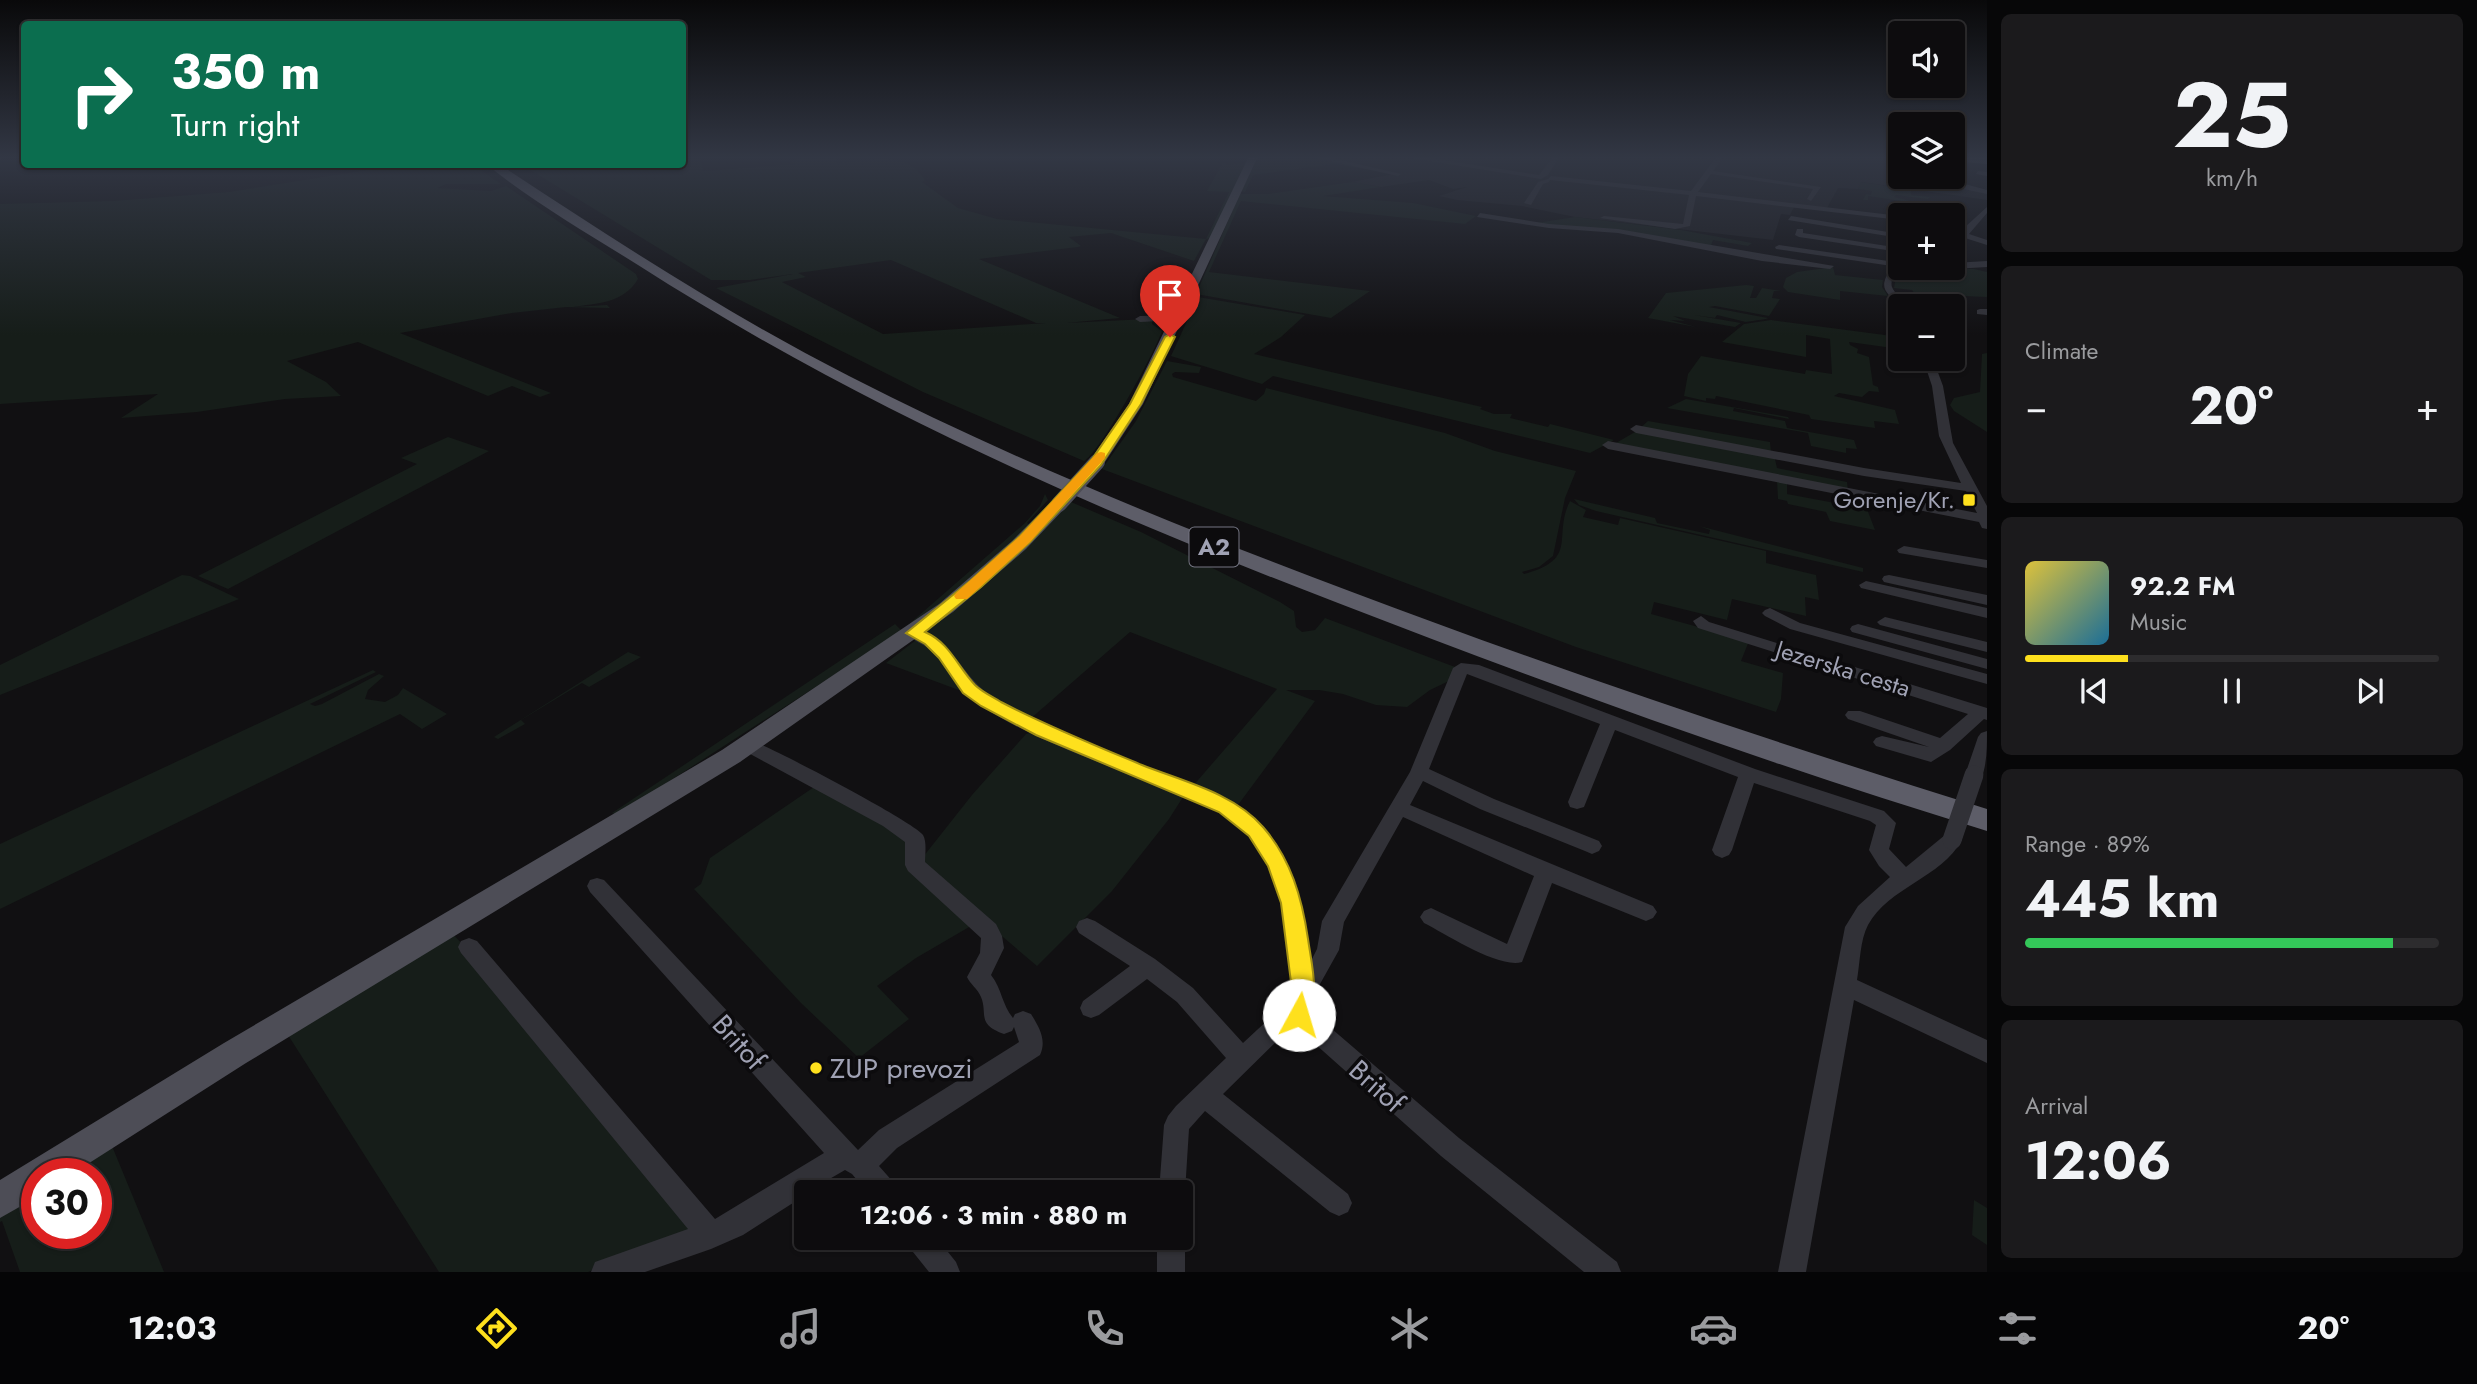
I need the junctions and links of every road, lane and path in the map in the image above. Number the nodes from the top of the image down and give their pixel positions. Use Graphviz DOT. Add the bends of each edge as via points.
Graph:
graph roads {
  1 [pos="570,215"];
  2 [pos="581,215"];
  3 [pos="1226,215"];
  4 [pos="1482,215"];
  5 [pos="1688,215"];
  6 [pos="1824,215"];
  7 [pos="1873,215"];
  8 [pos="1881,215"];
  9 [pos="1981,215"];
  10 [pos="1885,216"];
  11 [pos="1888,216"];
  12 [pos="1604,218"];
  13 [pos="1791,218"];
  14 [pos="1822,219"];
  15 [pos="1853,225"];
  16 [pos="1888,228"];
  17 [pos="1831,230"];
  18 [pos="1888,230"];
  19 [pos="1888,230"];
  20 [pos="1800,231"];
  21 [pos="1965,231"];
  22 [pos="1965,238"];
  23 [pos="1856,243"];
  24 [pos="1987,243"];
  25 [pos="1810,245"];
  26 [pos="1779,247"];
  27 [pos="1888,248"];
  28 [pos="1888,260"];
  29 [pos="1888,261"];
  30 [pos="1987,264"];
  31 [pos="1830,266"];
  32 [pos="1965,266"];
  33 [pos="1965,267"];
  34 [pos="1987,272"];
  35 [pos="1179,317"];
  36 [pos="1140,319"];
  37 [pos="1932,371"];
  38 [pos="1636,429"];
  39 [pos="1608,445"];
  40 [pos="1978,492"];
  41 [pos="1986,519"];
  42 [pos="1904,550"];
  43 [pos="1987,564"];
  44 [pos="1889,579"];
  45 [pos="1866,585"];
  46 [pos="1987,600"];
  47 [pos="1770,613"];
  48 [pos="1987,613"];
  49 [pos="1701,621"];
  50 [pos="1885,622"];
  51 [pos="1858,629"];
  52 [pos="914,633"];
  53 [pos="1987,647"];
  54 [pos="1987,664"];
  55 [pos="1987,679"];
  56 [pos="1984,713"];
  57 [pos="1854,715"];
  58 [pos="1609,722"];
  59 [pos="1987,737"];
  60 [pos="1882,742"];
  61 [pos="747,745"];
  62 [pos="1944,746"];
  63 [pos="1419,772"];
  64 [pos="1748,774"];
  65 [pos="1577,802"];
  66 [pos="1987,805"];
  67 [pos="1397,807"];
  68 [pos="1987,820"];
  69 [pos="1592,846"];
  70 [pos="1722,850"];
  71 [pos="1546,872"];
  72 [pos="1904,878"];
  73 [pos="597,886"];
  74 [pos="1646,912"];
  75 [pos="1431,917"];
  76 [pos="1087,927"];
  77 [pos="469,947"];
  78 [pos="1147,966"];
  79 [pos="1844,984"];
  80 [pos="1301,1002"];
  81 [pos="1091,1008"];
  82 [pos="1987,1052"];
  83 [pos="1242,1059"];
  84 [pos="1204,1095"];
  85 [pos="67,1158"];
  86 [pos="853,1161"];
  87 [pos="873,1180"];
  88 [pos="1172,1180"];
  89 [pos="21,1187"];
  90 [pos="0,1200"];
  91 [pos="1339,1203"];
  92 [pos="711,1235"];
  93 [pos="929,1250"];
  94 [pos="1171,1250"];
  95 [pos="607,1272"];
  96 [pos="946,1272"];
  97 [pos="1171,1272"];
  98 [pos="1607,1272"];
  99 [pos="1792,1272"];
  1 -- 68 [label="highway, A2" via="794,353 1075,489 1274,572 1542,671"];
  2 -- 66 [label="highway, A2" via="782,337 1084,483 1529,654"];
  3 -- 35 [label="main road"];
  4 -- 31 [label="street"];
  5 -- 12 [label="street" via="1685,226 1675,227"];
  6 -- 14 [label="street"];
  7 -- 16 [label="street" via="1871,222"];
  8 -- 10 [label="street"];
  9 -- 21 [label="street"];
  10 -- 11 [label="street"];
  13 -- 18 [label="street"];
  15 -- 19 [label="street"];
  17 -- 23 [label="street" via="1856,234"];
  20 -- 23 [label="street" via="1798,235"];
  22 -- 24 [label="street"];
  23 -- 27 [label="street"];
  25 -- 28 [label="street"];
  26 -- 29 [label="street"];
  30 -- 32 [label="street"];
  33 -- 34 [label="street"];
  35 -- 36 [label="street"];
  35 -- 52 [label="main road, bridge" via="1136,404 1097,462 976,584"];
  37 -- 40 [label="street" via="1947,444"];
  38 -- 40 [label="street"];
  39 -- 41 [label="street"];
  40 -- 41 [label="street"];
  42 -- 43 [label="street"];
  44 -- 46 [label="street"];
  45 -- 48 [label="street"];
  47 -- 55 [label="street, Jezerska cesta" via="1795,626"];
  49 -- 56 [label="street, Jezerska cesta"];
  50 -- 53 [label="street"];
  51 -- 54 [label="street, Jezerska cesta"];
  52 -- 61 [label="main road"];
  52 -- 80 [label="street" via="945,654 969,689 987,702 1042,731 1226,807 1256,831 1278,864 1289,893 1300,945"];
  56 -- 62 [label="street"];
  57 -- 62 [label="street, Jezerska cesta"];
  58 -- 63 [label="street" via="1485,673 1461,668"];
  58 -- 64 [label="street"];
  58 -- 65 [label="street"];
  59 -- 72 [label="street, bridge" via="1952,840 1941,854"];
  60 -- 62 [label="street" via="1931,756"];
  61 -- 85 [label="main road"];
  61 -- 86 [label="street" via="915,839 915,865 994,938 994,949 978,977 994,999 993,1013 1030,1033 1032,1047"];
  63 -- 67 [label="street"];
  63 -- 69 [label="street"];
  64 -- 70 [label="street"];
  64 -- 72 [label="street" via="1877,816 1886,823 1879,850"];
  67 -- 71 [label="street"];
  67 -- 80 [label="street" via="1333,921 1328,950"];
  71 -- 74 [label="street"];
  71 -- 75 [label="street" via="1514,956"];
  72 -- 79 [label="street" via="1866,909 1856,927"];
  73 -- 86 [label="street, Britof"];
  76 -- 78 [label="street"];
  77 -- 92 [label="street"];
  78 -- 81 [label="street"];
  78 -- 83 [label="street" via="1185,995"];
  79 -- 82 [label="street"];
  79 -- 99 [label="street"];
  80 -- 83 [label="street"];
  80 -- 98 [label="street, Britof" via="1399,1106"];
  83 -- 84 [label="street"];
  84 -- 88 [label="street" via="1177,1125"];
  84 -- 91 [label="street"];
  86 -- 87 [label="street, Britof"];
  86 -- 92 [label="street"];
  89 -- 90 [label="main road"];
  92 -- 95 [label="street"];
  93 -- 96 [label="street"];
  94 -- 97 [label="street"];
}
